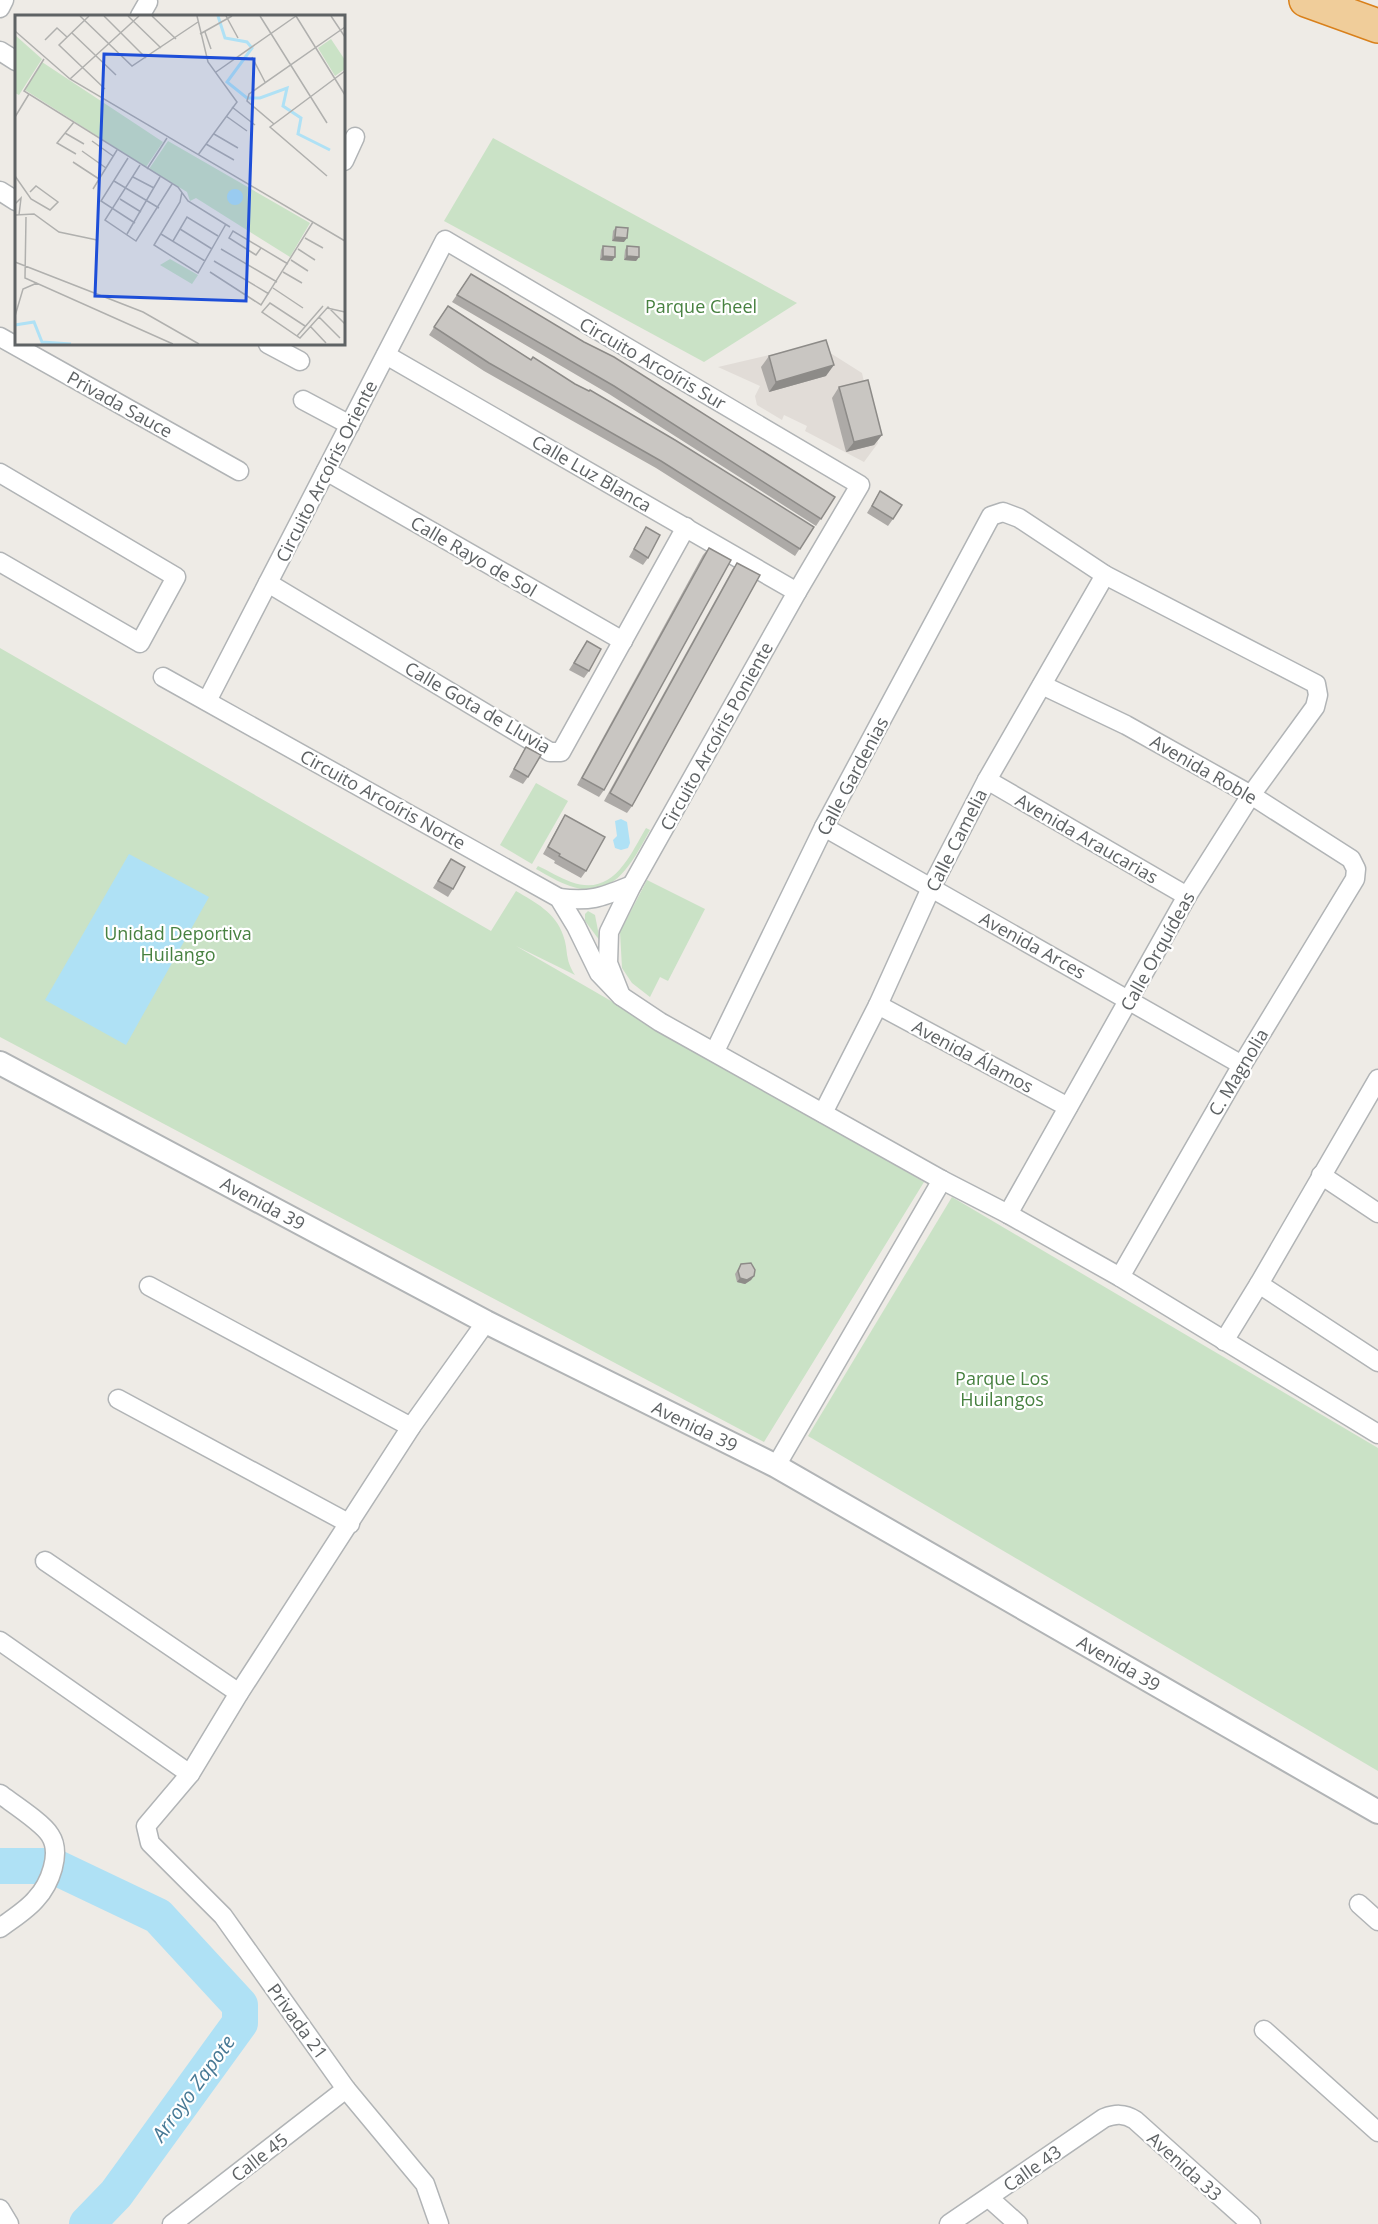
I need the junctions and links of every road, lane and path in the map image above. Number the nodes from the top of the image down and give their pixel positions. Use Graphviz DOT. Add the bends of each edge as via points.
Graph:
graph roads {
  1 [pos="4,0"];
  2 [pos="1306,0"];
  3 [pos="0,8"];
  4 [pos="1378,26"];
  5 [pos="0,51"];
  6 [pos="15,60"];
  7 [pos="355,137"];
  8 [pos="345,159"];
  9 [pos="0,191"];
  10 [pos="15,200"];
  11 [pos="445,240"];
  12 [pos="0,337"];
  13 [pos="270,345"];
  14 [pos="386,355"];
  15 [pos="300,361"];
  16 [pos="303,400"];
  17 [pos="350,425"];
  18 [pos="239,471"];
  19 [pos="326,471"];
  20 [pos="0,473"];
  21 [pos="861,485"];
  22 [pos="686,527"];
  23 [pos="0,562"];
  24 [pos="1106,575"];
  25 [pos="268,583"];
  26 [pos="797,592"];
  27 [pos="622,640"];
  28 [pos="164,677"];
  29 [pos="1042,685"];
  30 [pos="207,701"];
  31 [pos="987,780"];
  32 [pos="1251,795"];
  33 [pos="824,826"];
  34 [pos="1356,869"];
  35 [pos="632,885"];
  36 [pos="931,888"];
  37 [pos="1188,896"];
  38 [pos="559,898"];
  39 [pos="621,996"];
  40 [pos="1130,999"];
  41 [pos="878,1005"];
  42 [pos="715,1051"];
  43 [pos="0,1063"];
  44 [pos="1242,1065"];
  45 [pos="1378,1078"];
  46 [pos="1068,1107"];
  47 [pos="823,1113"];
  48 [pos="1321,1175"];
  49 [pos="942,1180"];
  50 [pos="1378,1213"];
  51 [pos="1008,1214"];
  52 [pos="1120,1277"];
  53 [pos="1259,1284"];
  54 [pos="149,1286"];
  55 [pos="486,1322"];
  56 [pos="1224,1341"];
  57 [pos="1378,1362"];
  58 [pos="117,1399"];
  59 [pos="411,1427"];
  60 [pos="1378,1434"];
  61 [pos="776,1466"];
  62 [pos="350,1524"];
  63 [pos="45,1560"];
  64 [pos="0,1641"];
  65 [pos="239,1694"];
  66 [pos="190,1774"];
  67 [pos="0,1794"];
  68 [pos="1378,1812"];
  69 [pos="1359,1904"];
  70 [pos="1378,1921"];
  71 [pos="0,1928"];
  72 [pos="1264,2030"];
  73 [pos="346,2089"];
  74 [pos="1116,2115"];
  75 [pos="1378,2132"];
  76 [pos="989,2198"];
  77 [pos="0,2209"];
  78 [pos="9,2224"];
  79 [pos="172,2224"];
  80 [pos="439,2224"];
  81 [pos="949,2224"];
  82 [pos="1018,2224"];
  83 [pos="1251,2224"];
  1 -- 3 [label="street"];
  2 -- 4 [label="highway"];
  5 -- 6 [label="street"];
  7 -- 8 [label="street"];
  9 -- 10 [label="street"];
  11 -- 14 [label="street, Circuito Arcoíris Oriente"];
  11 -- 21 [label="street, Circuito Arcoíris Sur"];
  12 -- 18 [label="street, Privada Sauce"];
  13 -- 15 [label="street"];
  14 -- 17 [label="street, Circuito Arcoíris Oriente"];
  14 -- 22 [label="street, Calle Luz Blanca"];
  16 -- 17 [label="street"];
  17 -- 19 [label="street, Circuito Arcoíris Oriente"];
  19 -- 25 [label="street, Circuito Arcoíris Oriente"];
  19 -- 27 [label="street, Calle Rayo de Sol"];
  20 -- 23 [label="street" via="176,577 140,643"];
  21 -- 26 [label="street, Circuito Arcoíris Poniente"];
  22 -- 26 [label="street, Calle Luz Blanca"];
  22 -- 27 [label="street, Calle Gota de Lluvia"];
  24 -- 29 [label="street, Calle Camelia"];
  24 -- 32 [label="street, Calle Orquídeas" via="1316,684 1315,707"];
  24 -- 33 [label="street, Calle Gardenias" via="1019,518 1003,512 991,516"];
  25 -- 27 [label="street, Calle Gota de Lluvia" via="550,752 561,752"];
  25 -- 30 [label="street, Circuito Arcoíris Oriente"];
  26 -- 35 [label="street, Circuito Arcoíris Poniente"];
  28 -- 30 [label="street, Circuito Arcoíris Norte"];
  29 -- 31 [label="street, Calle Camelia"];
  29 -- 32 [label="street, Avenida Roble" via="1126,725"];
  30 -- 38 [label="street, Circuito Arcoíris Norte"];
  31 -- 36 [label="street, Calle Camelia"];
  31 -- 37 [label="street, Avenida Araucarias"];
  32 -- 34 [label="street, Avenida Roble" via="1352,859"];
  32 -- 37 [label="street, Calle Orquídeas"];
  33 -- 36 [label="street, Avenida Arces"];
  33 -- 42 [label="street, Calle Gardenias"];
  34 -- 44 [label="street, C. Magnolia" via="1355,879"];
  35 -- 38 [label="street, Circuito Arcoíris Norte" via="590,900"];
  35 -- 39 [label="street, Circuito Arcoíris Poniente" via="609,932 608,963"];
  36 -- 40 [label="street, Avenida Arces"];
  36 -- 41 [label="street, Calle Camelia"];
  37 -- 40 [label="street, Calle Orquídeas"];
  38 -- 39 [label="street, Circuito Arcoíris Norte" via="599,973"];
  39 -- 42 [label="street"];
  40 -- 44 [label="street, Avenida Arces"];
  40 -- 46 [label="street, Calle Orquídeas"];
  41 -- 46 [label="street, Avenida Álamos"];
  41 -- 47 [label="street, Calle Camelia"];
  42 -- 47 [label="street"];
  43 -- 55 [label="street, Avenida 39"];
  44 -- 52 [label="street, C. Magnolia"];
  45 -- 48 [label="street"];
  46 -- 51 [label="street, Calle Orquídeas"];
  47 -- 49 [label="street"];
  48 -- 50 [label="street"];
  48 -- 53 [label="street"];
  49 -- 51 [label="street"];
  49 -- 61 [label="street"];
  51 -- 52 [label="street"];
  52 -- 56 [label="street"];
  53 -- 56 [label="street"];
  53 -- 57 [label="street"];
  54 -- 59 [label="street"];
  55 -- 59 [label="street"];
  55 -- 61 [label="street, Avenida 39"];
  56 -- 60 [label="street"];
  58 -- 62 [label="street"];
  59 -- 62 [label="street"];
  61 -- 68 [label="street, Avenida 39"];
  62 -- 65 [label="street"];
  63 -- 65 [label="street"];
  64 -- 66 [label="street"];
  65 -- 66 [label="street"];
  66 -- 73 [label="street, Privada 21" via="146,1826 150,1843 223,1916"];
  67 -- 71 [label="street" via="50,1834 55,1847 47,1883 36,1900"];
  69 -- 70 [label="street"];
  72 -- 75 [label="street"];
  73 -- 79 [label="street, Calle 45"];
  73 -- 80 [label="street, Privada 21" via="425,2184"];
  74 -- 76 [label="street, Calle 43" via="1104,2118"];
  74 -- 83 [label="street, Avenida 33" via="1135,2120"];
  76 -- 81 [label="street, Calle 43"];
  76 -- 82 [label="street"];
  77 -- 78 [label="street"];
}
